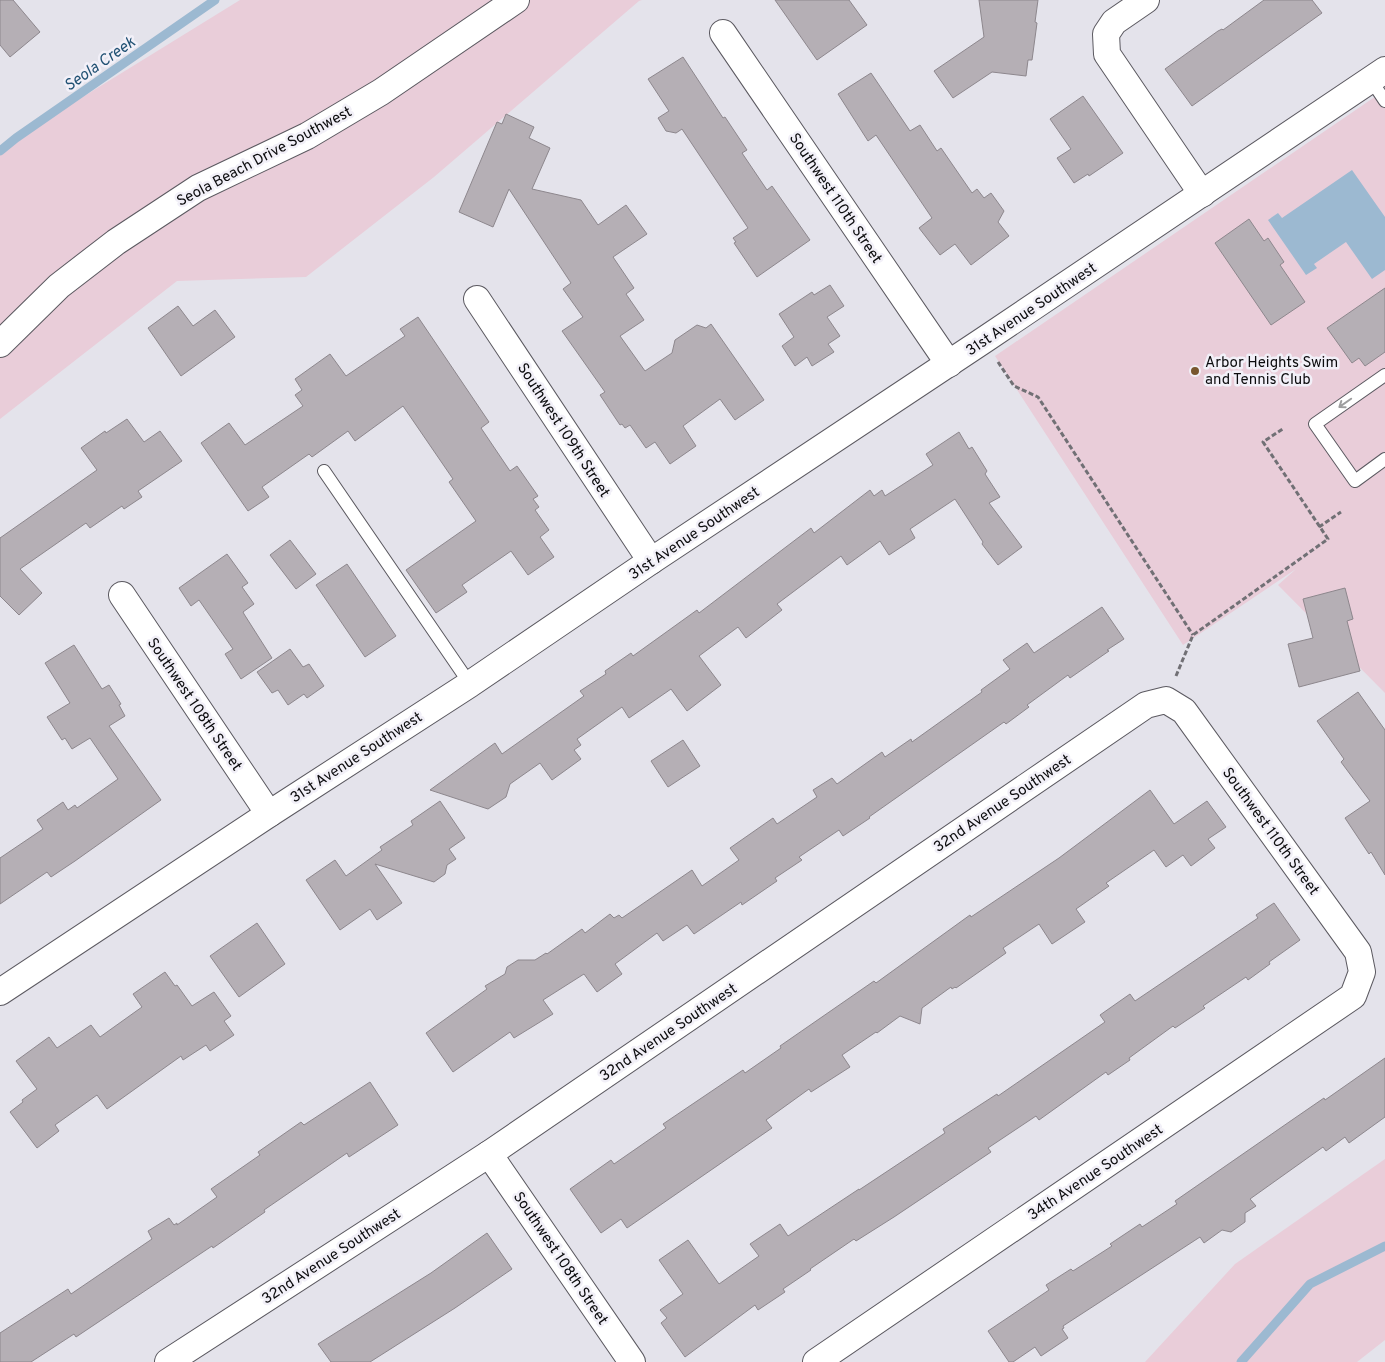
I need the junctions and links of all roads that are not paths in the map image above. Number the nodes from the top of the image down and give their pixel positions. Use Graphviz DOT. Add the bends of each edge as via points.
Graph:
graph roads {
  1 [pos="516,0"];
  2 [pos="1146,0"];
  3 [pos="723,33"];
  4 [pos="1378,75"];
  5 [pos="1385,101"];
  6 [pos="1202,194"];
  7 [pos="477,299"];
  8 [pos="0,344"];
  9 [pos="949,364"];
  10 [pos="1385,375"];
  11 [pos="1385,459"];
  12 [pos="324,471"];
  13 [pos="651,561"];
  14 [pos="122,595"];
  15 [pos="470,684"];
  16 [pos="1166,700"];
  17 [pos="269,814"];
  18 [pos="1362,972"];
  19 [pos="0,992"];
  20 [pos="490,1154"];
  21 [pos="168,1362"];
  22 [pos="632,1362"];
  23 [pos="816,1362"];
  1 -- 8 [label="street, Seola Beach Drive Southwest" via="373,97 307,136 198,188 124,237 59,286"];
  2 -- 6 [label="street" via="1114,22 1106,34 1107,54"];
  3 -- 9 [label="street, Southwest 110th Street"];
  4 -- 5 [label="lane"];
  4 -- 6 [label="street, 31st Avenue Southwest"];
  6 -- 9 [label="street, 31st Avenue Southwest"];
  7 -- 13 [label="street, Southwest 109th Street"];
  9 -- 13 [label="street, 31st Avenue Southwest"];
  10 -- 11 [label="lane, one-way" via="1315,424 1355,480"];
  12 -- 15 [label="lane"];
  13 -- 15 [label="street, 31st Avenue Southwest"];
  14 -- 17 [label="street, Southwest 108th Street"];
  15 -- 17 [label="street, 31st Avenue Southwest"];
  16 -- 18 [label="street, Southwest 110th Street" via="1184,711 1341,928 1358,952"];
  16 -- 20 [label="street, 32nd Avenue Southwest" via="1146,705"];
  17 -- 19 [label="street, 31st Avenue Southwest"];
  18 -- 23 [label="street, 34th Avenue Southwest" via="1353,996"];
  20 -- 21 [label="street, 32nd Avenue Southwest"];
  20 -- 22 [label="street, Southwest 108th Street"];
}
